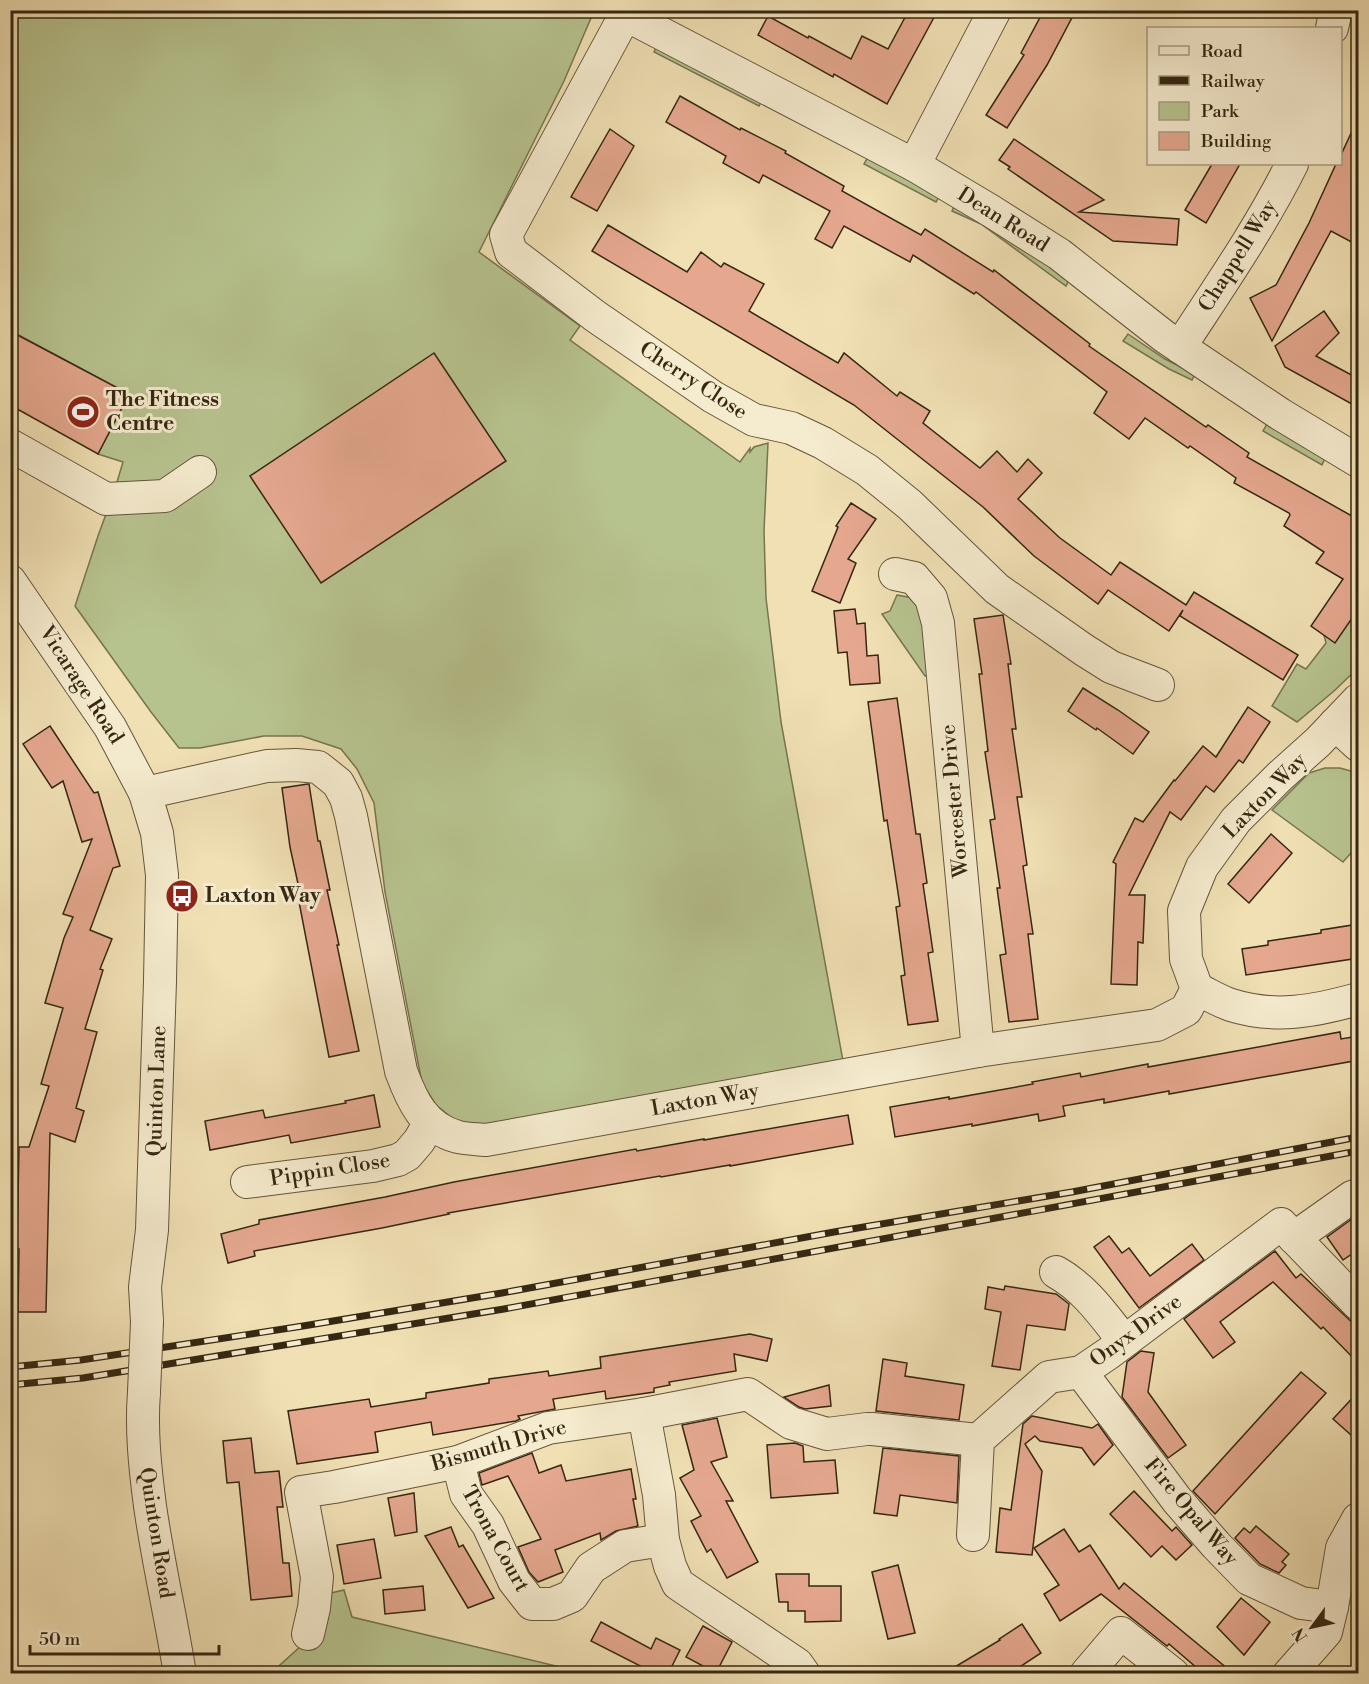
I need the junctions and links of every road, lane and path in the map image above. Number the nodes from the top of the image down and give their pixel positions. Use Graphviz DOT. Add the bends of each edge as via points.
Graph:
graph roads {
  1 [pos="994,10"];
  2 [pos="1336,10"];
  3 [pos="627,13"];
  4 [pos="1332,27"];
  5 [pos="914,165"];
  6 [pos="1291,165"];
  7 [pos="1180,347"];
  8 [pos="10,445"];
  9 [pos="1359,461"];
  10 [pos="200,472"];
  11 [pos="895,574"];
  12 [pos="10,581"];
  13 [pos="1158,685"];
  14 [pos="1359,700"];
  15 [pos="1335,724"];
  16 [pos="1359,745"];
  17 [pos="145,793"];
  18 [pos="1197,989"];
  19 [pos="1359,999"];
  20 [pos="978,1051"];
  21 [pos="430,1122"];
  22 [pos="247,1182"];
  23 [pos="1359,1195"];
  24 [pos="1294,1238"];
  25 [pos="1056,1272"];
  26 [pos="1359,1304"];
  27 [pos="1124,1341"];
  28 [pos="1080,1372"];
  29 [pos="144,1392"];
  30 [pos="644,1414"];
  31 [pos="978,1440"];
  32 [pos="458,1462"];
  33 [pos="1359,1519"];
  34 [pos="973,1535"];
  35 [pos="663,1540"];
  36 [pos="1342,1589"];
  37 [pos="308,1634"];
  38 [pos="180,1674"];
  39 [pos="804,1674"];
  40 [pos="1086,1674"];
  41 [pos="1173,1674"];
  42 [pos="1289,1674"];
  1 -- 5 [label="street"];
  2 -- 4 [label="street"];
  3 -- 5 [label="street, Dean Road"];
  3 -- 13 [label="street, Cherry Close" via="506,235 511,252 595,316 713,397 754,420 791,428 867,471 910,505 1006,596 1111,667"];
  5 -- 7 [label="street, Dean Road" via="1059,254"];
  6 -- 7 [label="street, Chappell Way"];
  7 -- 9 [label="street, Dean Road"];
  8 -- 10 [label="street" via="106,499 165,496"];
  11 -- 20 [label="street, Worcester Drive" via="914,578 931,598 938,623"];
  12 -- 17 [label="street, Vicarage Road" via="110,727"];
  14 -- 15 [label="street, Laxton Way"];
  15 -- 16 [label="street"];
  15 -- 18 [label="street, Laxton Way" via="1236,820 1202,867 1184,910 1186,959"];
  17 -- 21 [label="street, Laxton Way" via="267,766 318,767 338,783 351,816 401,1071 417,1107"];
  17 -- 29 [label="street, Quinton Lane, bridge" via="157,833 162,875"];
  18 -- 19 [label="street" via="1229,1004 1280,1014"];
  18 -- 20 [label="street, Laxton Way" via="1186,1010 1156,1025"];
  20 -- 21 [label="street, Laxton Way" via="486,1140 459,1137"];
  21 -- 22 [label="street, Pippin Close" via="413,1148 398,1160"];
  23 -- 24 [label="street"];
  24 -- 26 [label="street, Onyx Drive"];
  24 -- 27 [label="street, Onyx Drive" via="1281,1224"];
  25 -- 27 [label="street" via="1081,1290"];
  27 -- 28 [label="street, Onyx Drive"];
  28 -- 31 [label="street, Onyx Drive" via="1049,1377"];
  28 -- 36 [label="street, Fire Opal Way" via="1177,1500 1249,1579 1301,1602"];
  29 -- 38 [label="street, Quinton Road" via="144,1463"];
  30 -- 31 [label="street, Bismuth Drive" via="748,1394 791,1423 827,1434 869,1429"];
  30 -- 32 [label="street, Bismuth Drive" via="548,1428"];
  30 -- 35 [label="street"];
  31 -- 34 [label="street"];
  32 -- 35 [label="street, Trona Court" via="466,1494 488,1525 514,1581 532,1604 553,1604 572,1596 591,1568 625,1546"];
  32 -- 37 [label="street, Bismuth Drive" via="301,1492 318,1577"];
  33 -- 36 [label="street" via="1342,1548"];
  35 -- 39 [label="street" via="678,1584 797,1664"];
  36 -- 42 [label="street" via="1326,1632"];
  40 -- 41 [label="street" via="1121,1633"];
}
